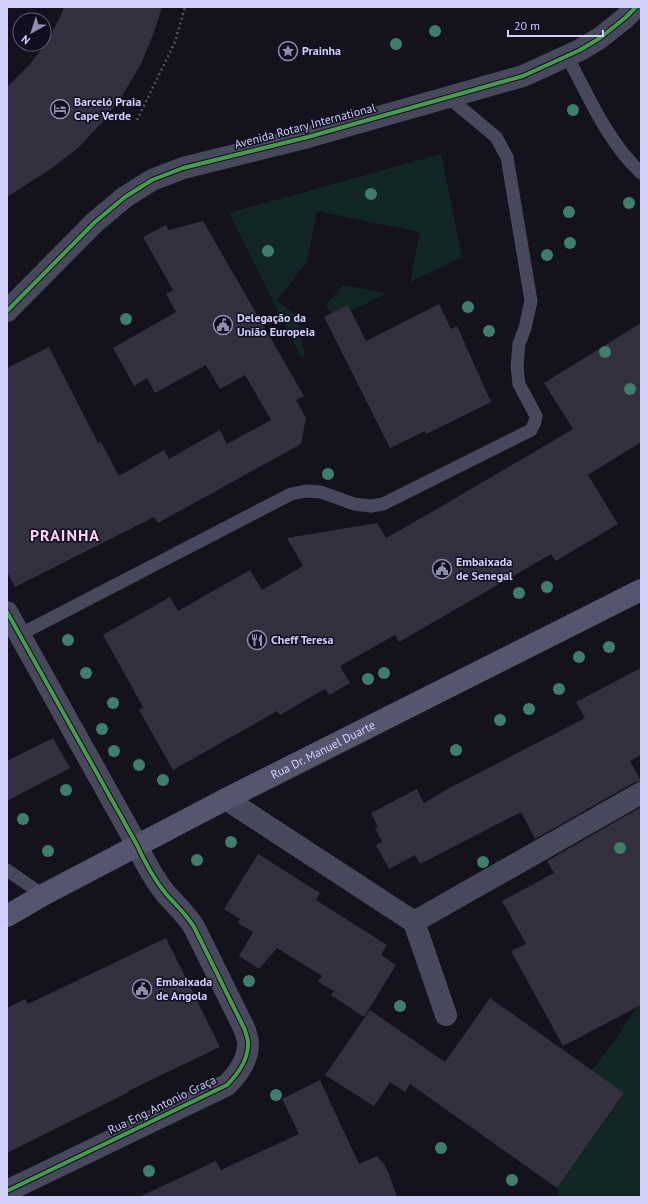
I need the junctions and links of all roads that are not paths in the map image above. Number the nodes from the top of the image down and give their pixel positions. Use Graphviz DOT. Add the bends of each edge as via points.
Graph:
graph roads {
  1 [pos="636,7"];
  2 [pos="567,56"];
  3 [pos="448,97"];
  4 [pos="641,173"];
  5 [pos="7,311"];
  6 [pos="641,590"];
  7 [pos="7,612"];
  8 [pos="19,634"];
  9 [pos="641,793"];
  10 [pos="226,799"];
  11 [pos="137,845"];
  12 [pos="7,870"];
  13 [pos="43,895"];
  14 [pos="7,916"];
  15 [pos="414,922"];
  16 [pos="446,1015"];
  17 [pos="7,1191"];
  1 -- 2 [label="street, Avenida Rotary International" via="600,38"];
  2 -- 3 [label="street, Avenida Rotary International" via="524,76"];
  2 -- 4 [label="lane" via="615,145"];
  3 -- 5 [label="street, Avenida Rotary International" via="308,137 183,168 152,180 125,197 95,222"];
  3 -- 8 [label="lane" via="496,137 506,157 531,301 519,344 518,366 519,384 536,416 531,430 384,504 354,504 321,492 291,494"];
  6 -- 10 [label="street, Rua Dr. Manuel Duarte"];
  7 -- 8 [label="street, Rua Eng. Antonio Graça"];
  8 -- 11 [label="street, Rua Eng. Antonio Graça"];
  9 -- 15 [label="street"];
  10 -- 11 [label="street, Rua Dr. Manuel Duarte"];
  10 -- 15 [label="street"];
  11 -- 13 [label="street, Rua Dr. Manuel Duarte"];
  11 -- 17 [label="street, Rua Eng. Antonio Graça" via="152,874 194,927 245,1030 249,1045 245,1060 237,1075 226,1085"];
  12 -- 13 [label="lane"];
  13 -- 14 [label="street, Rua Dr. Manuel Duarte"];
  15 -- 16 [label="street"];
}
